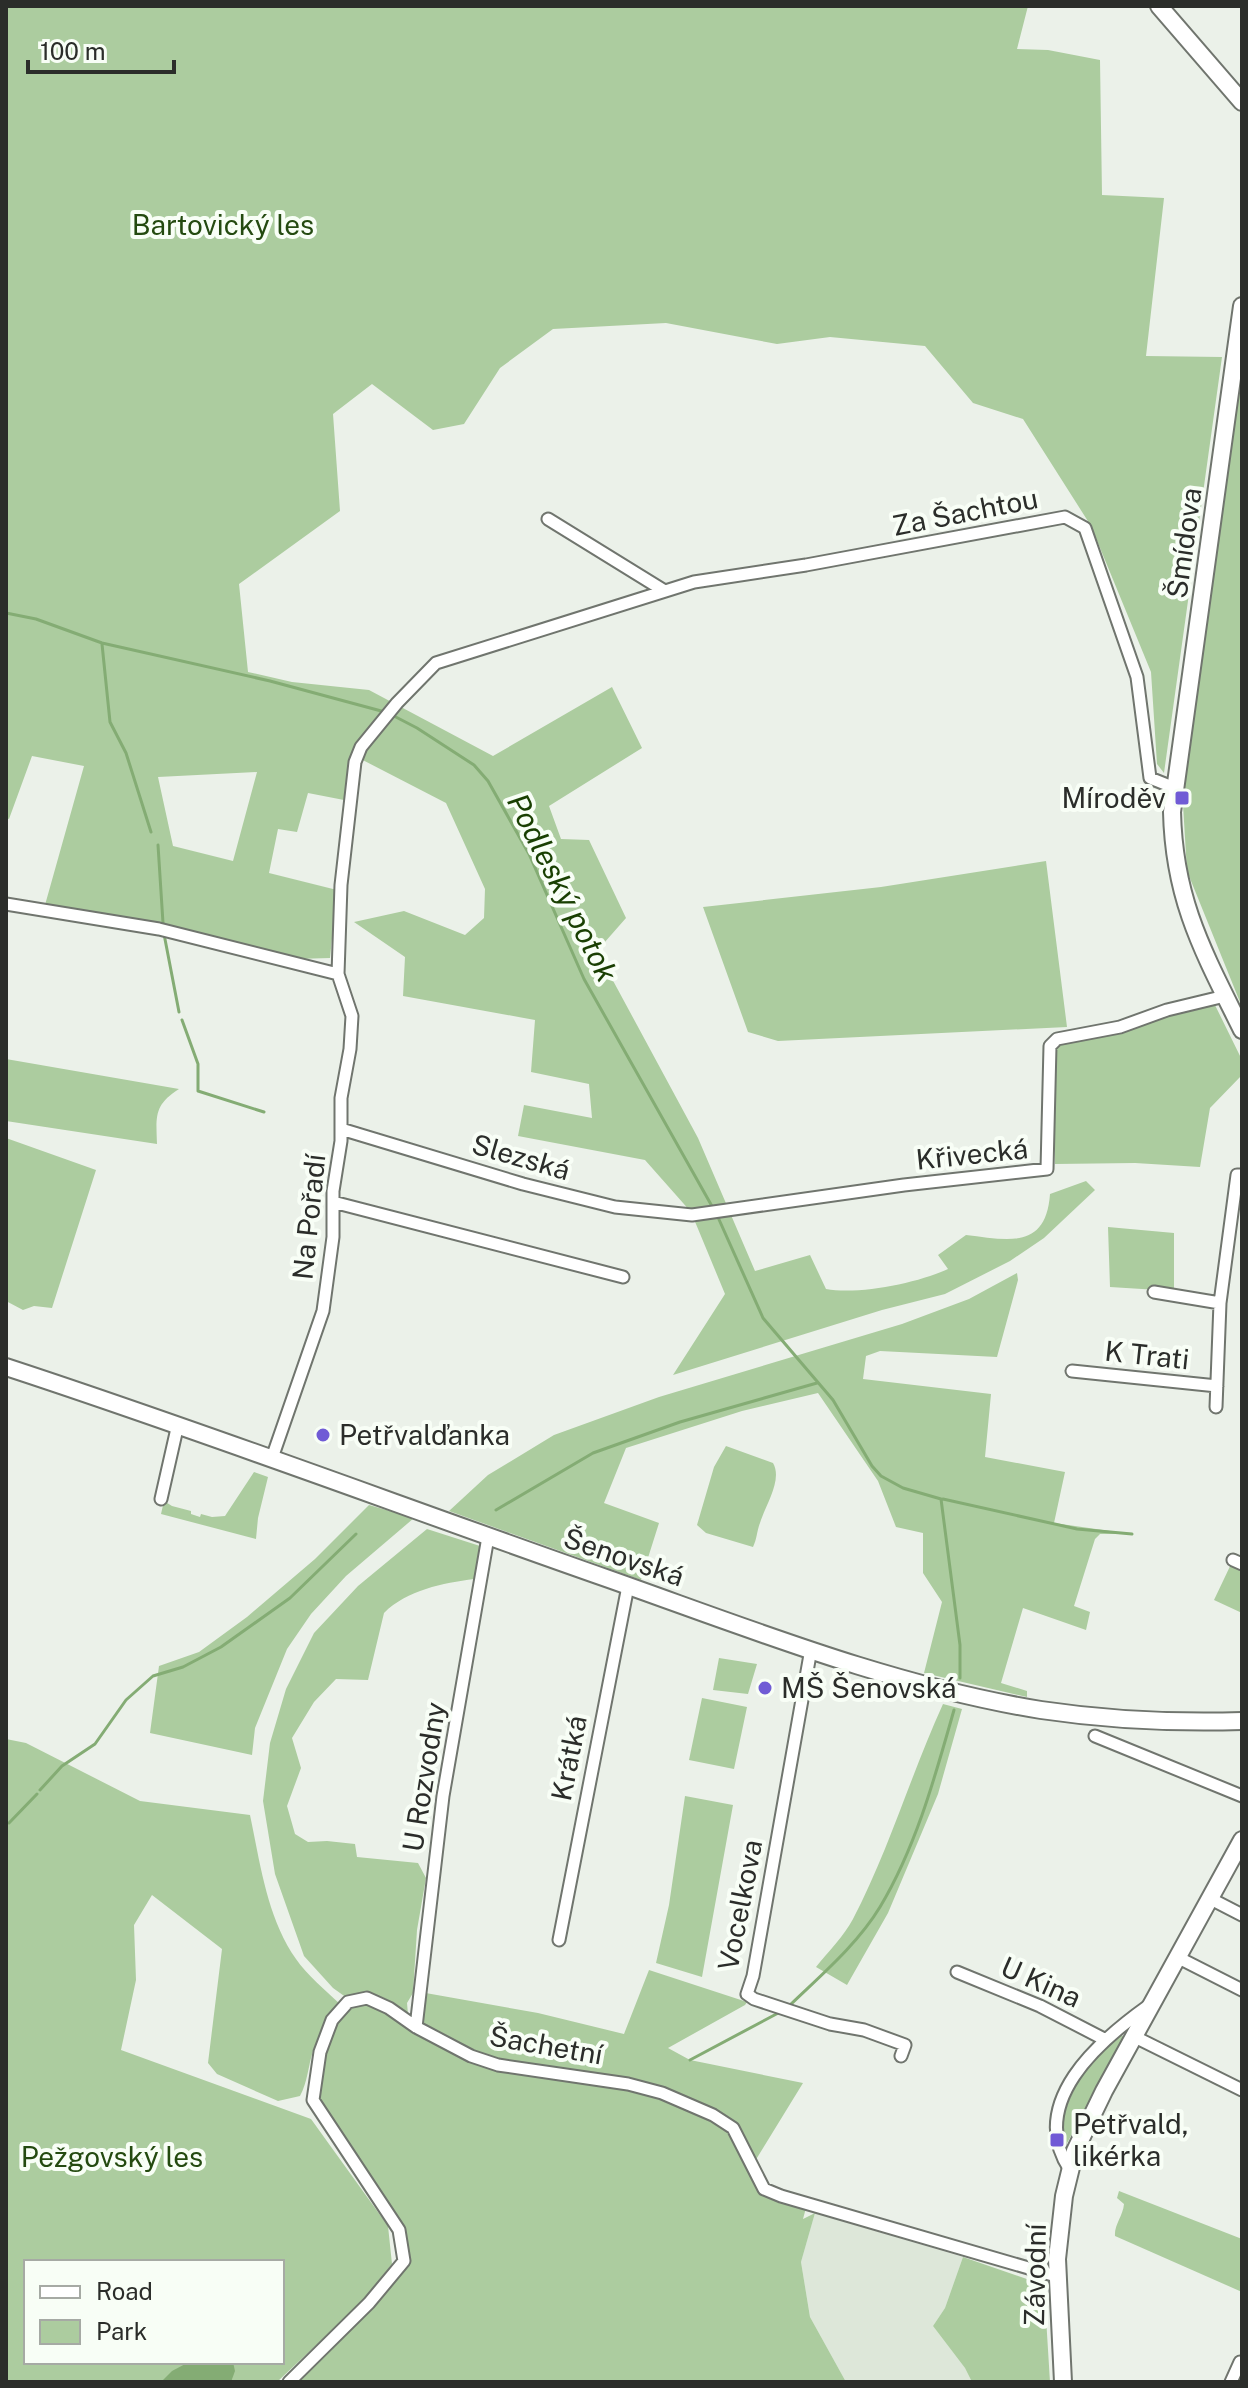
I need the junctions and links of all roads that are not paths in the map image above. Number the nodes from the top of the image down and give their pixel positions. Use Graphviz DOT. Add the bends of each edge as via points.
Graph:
graph roads {
  1 [pos="1159,6"];
  2 [pos="1242,102"];
  3 [pos="1242,306"];
  4 [pos="548,519"];
  5 [pos="663,590"];
  6 [pos="355,762"];
  7 [pos="1175,788"];
  8 [pos="6,904"];
  9 [pos="338,974"];
  10 [pos="1225,996"];
  11 [pos="1242,1030"];
  12 [pos="341,1129"];
  13 [pos="1239,1175"];
  14 [pos="333,1202"];
  15 [pos="692,1215"];
  16 [pos="623,1277"];
  17 [pos="1154,1292"];
  18 [pos="1220,1303"];
  19 [pos="6,1367"];
  20 [pos="1072,1371"];
  21 [pos="1217,1386"];
  22 [pos="1216,1407"];
  23 [pos="178,1424"];
  24 [pos="272,1458"];
  25 [pos="161,1499"];
  26 [pos="488,1537"];
  27 [pos="628,1586"];
  28 [pos="811,1649"];
  29 [pos="1242,1721"];
  30 [pos="1095,1736"];
  31 [pos="1242,1796"];
  32 [pos="1241,1844"];
  33 [pos="1211,1899"];
  34 [pos="1242,1915"];
  35 [pos="559,1940"];
  36 [pos="1179,1958"];
  37 [pos="957,1972"];
  38 [pos="1242,1990"];
  39 [pos="1155,2001"];
  40 [pos="416,2027"];
  41 [pos="1135,2037"];
  42 [pos="1104,2039"];
  43 [pos="901,2056"];
  44 [pos="1241,2089"];
  45 [pos="1070,2170"];
  46 [pos="1056,2276"];
  47 [pos="1240,2362"];
  48 [pos="289,2382"];
  49 [pos="1063,2382"];
  50 [pos="1231,2382"];
  1 -- 2 [label="street"];
  3 -- 7 [label="street, Šmídova"];
  4 -- 5 [label="street"];
  5 -- 6 [label="street, Za Šachtou" via="436,663 397,703"];
  5 -- 7 [label="street, Za Šachtou" via="1065,517 1085,528 1137,677 1150,778"];
  6 -- 9 [label="street, Na Pořadí" via="341,885"];
  7 -- 10 [label="street, Šmídova" via="1176,870 1191,924"];
  8 -- 9 [label="street" via="159,929"];
  9 -- 12 [label="street, Na Pořadí" via="352,1016"];
  10 -- 11 [label="street, Šmídova"];
  10 -- 15 [label="street, Křivecká" via="1057,1039 1050,1046 1047,1169"];
  12 -- 14 [label="street, Na Pořadí"];
  12 -- 15 [label="street, Slezská" via="615,1207"];
  13 -- 18 [label="street, K Trati"];
  14 -- 16 [label="street"];
  14 -- 24 [label="street, Na Pořadí" via="323,1311"];
  17 -- 18 [label="street"];
  18 -- 21 [label="street, K Trati"];
  19 -- 23 [label="street, Šenovská"];
  20 -- 21 [label="street, K Trati"];
  21 -- 22 [label="street, K Trati"];
  23 -- 24 [label="street, Šenovská"];
  23 -- 25 [label="street"];
  24 -- 26 [label="street, Šenovská"];
  26 -- 27 [label="street, Šenovská"];
  26 -- 40 [label="street, U Rozvodny" via="443,1796"];
  27 -- 28 [label="street, Šenovská"];
  27 -- 35 [label="street, Krátká"];
  28 -- 29 [label="street, Šenovská" via="958,1693 1041,1710 1138,1720"];
  28 -- 43 [label="street, Vocelkova" via="747,1994 905,2045"];
  30 -- 31 [label="street"];
  32 -- 33 [label="street, Závodní"];
  33 -- 34 [label="street"];
  33 -- 36 [label="street, Závodní"];
  36 -- 38 [label="street"];
  36 -- 39 [label="street, Závodní"];
  37 -- 42 [label="street, U Kina"];
  39 -- 41 [label="street, Závodní"];
  39 -- 42 [label="street, Závodní"];
  40 -- 46 [label="street, Šachetní" via="498,2065 662,2093 733,2128 764,2189"];
  40 -- 48 [label="street, Šachetní" via="367,1998 348,2002 332,2020 320,2052 313,2100 399,2230 404,2261"];
  41 -- 44 [label="street"];
  41 -- 45 [label="street, Závodní" via="1083,2132"];
  42 -- 45 [label="street, Závodní" via="1074,2074 1062,2103 1057,2140"];
  45 -- 46 [label="street, Závodní"];
  46 -- 49 [label="street, Závodní"];
  47 -- 50 [label="street"];
}
